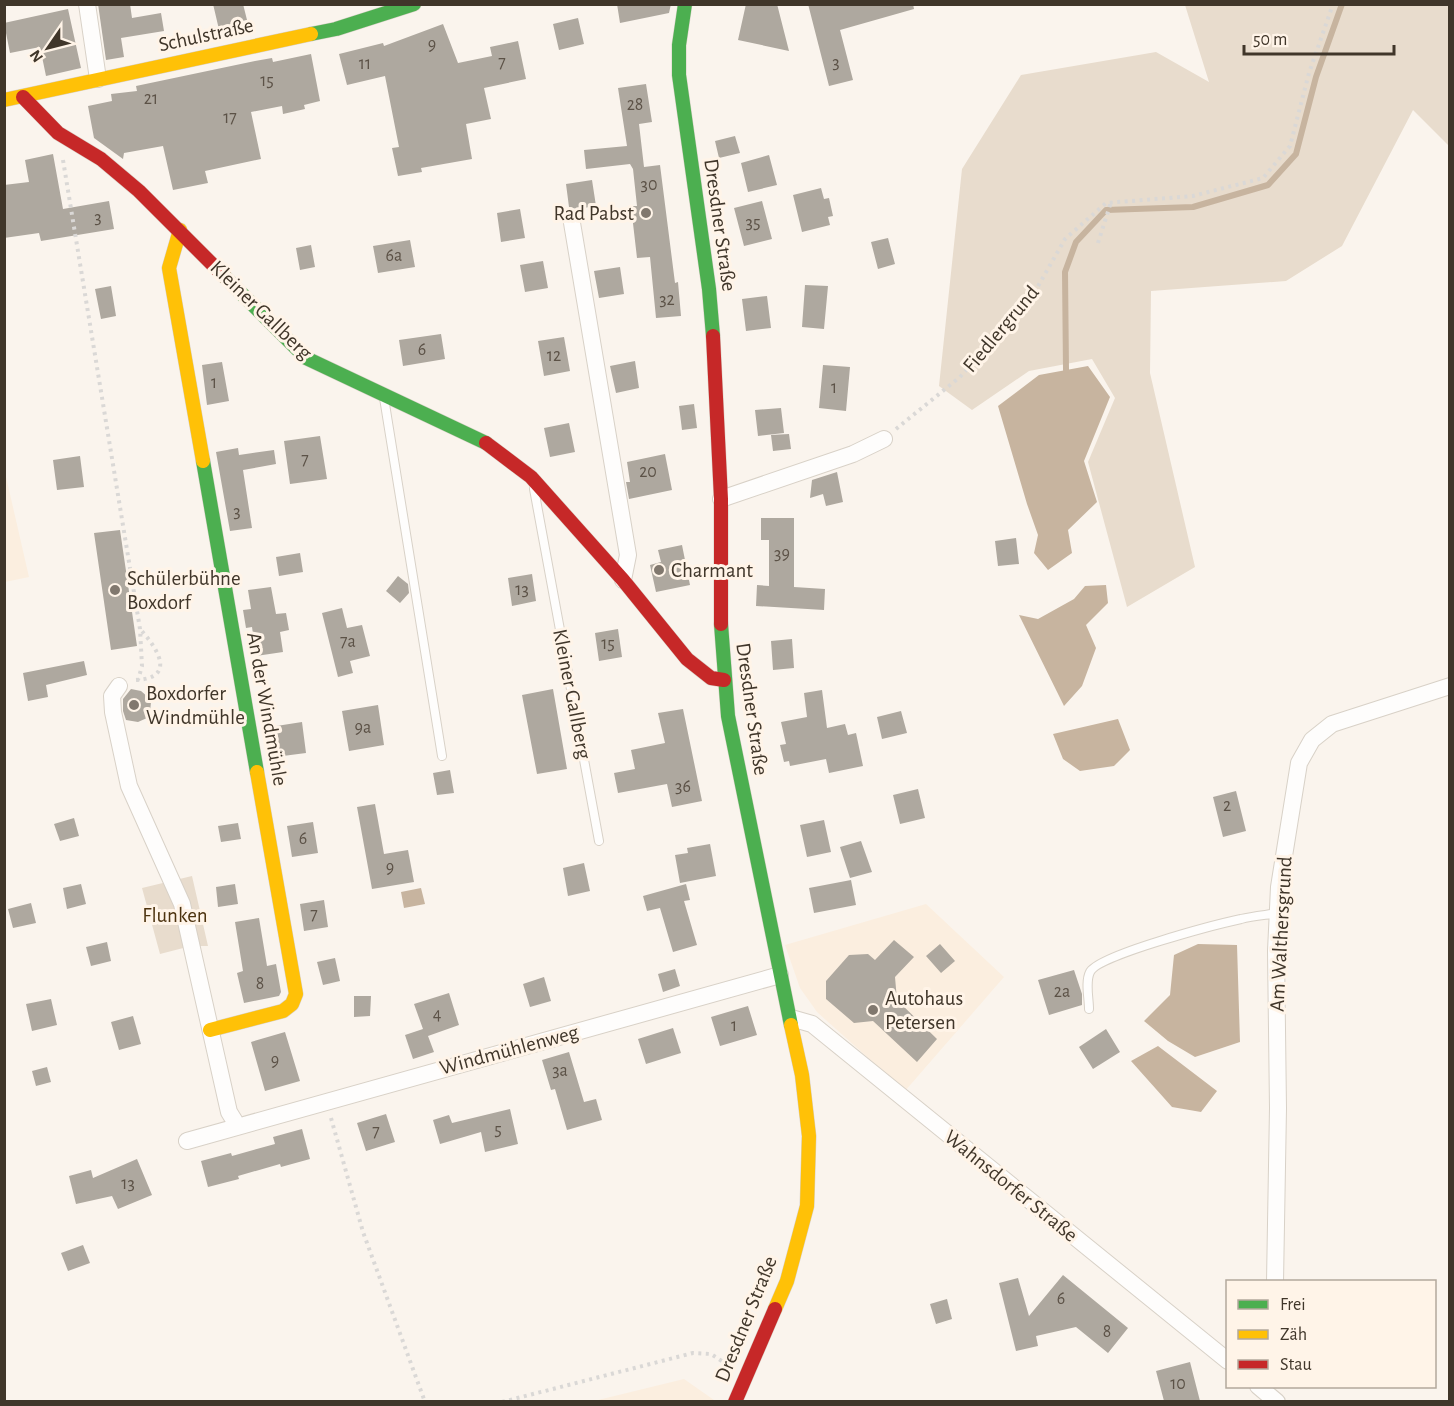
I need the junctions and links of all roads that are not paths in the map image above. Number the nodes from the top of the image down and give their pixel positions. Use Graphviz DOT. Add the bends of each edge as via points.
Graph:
graph roads {
  1 [pos="87,4"];
  2 [pos="414,4"];
  3 [pos="685,4"];
  4 [pos="98,79"];
  5 [pos="23,97"];
  6 [pos="4,100"];
  7 [pos="571,218"];
  8 [pos="180,230"];
  9 [pos="383,394"];
  10 [pos="884,439"];
  11 [pos="531,477"];
  12 [pos="721,499"];
  13 [pos="623,580"];
  14 [pos="724,680"];
  15 [pos="119,686"];
  16 [pos="1449,687"];
  17 [pos="442,756"];
  18 [pos="599,841"];
  19 [pos="1278,913"];
  20 [pos="780,975"];
  21 [pos="1089,1009"];
  22 [pos="791,1018"];
  23 [pos="210,1030"];
  24 [pos="237,1125"];
  25 [pos="187,1141"];
  26 [pos="1275,1280"];
  27 [pos="1226,1360"];
  28 [pos="735,1401"];
  1 -- 4 [label="street"];
  2 -- 4 [label="street, Schulstraße" via="336,29"];
  3 -- 12 [label="street, Dresdner Straße" via="679,75 709,289"];
  4 -- 5 [label="street, Schulstraße"];
  5 -- 6 [label="street, Schulstraße"];
  5 -- 8 [label="street, Kleiner Gallberg" via="58,133 101,159"];
  7 -- 13 [label="street" via="628,555"];
  8 -- 9 [label="street, Kleiner Gallberg" via="306,358"];
  8 -- 23 [label="street, An der Windmühle" via="169,268 296,994 283,1011"];
  9 -- 11 [label="street, Kleiner Gallberg" via="482,440"];
  9 -- 17 [label="lane"];
  10 -- 12 [label="street" via="853,454"];
  11 -- 13 [label="street, Kleiner Gallberg"];
  11 -- 18 [label="lane, Kleiner Gallberg"];
  12 -- 14 [label="street, Dresdner Straße"];
  13 -- 14 [label="street, Kleiner Gallberg" via="687,659 711,678"];
  14 -- 20 [label="street, Dresdner Straße" via="736,760"];
  15 -- 23 [label="street" via="112,696 113,712 129,786 182,904"];
  16 -- 19 [label="street, Am Walthersgrund" via="1332,724 1312,740 1299,763"];
  19 -- 21 [label="lane" via="1242,918 1163,940 1099,964 1090,971"];
  19 -- 26 [label="street, Am Walthersgrund"];
  20 -- 22 [label="street, Dresdner Straße"];
  20 -- 24 [label="street, Windmühlenweg"];
  22 -- 27 [label="street, Wahnsdorfer Straße" via="812,1024"];
  22 -- 28 [label="street, Dresdner Straße" via="807,1116 807,1206 788,1281"];
  23 -- 24 [label="street" via="229,1112"];
  24 -- 25 [label="street, Windmühlenweg"];
}
